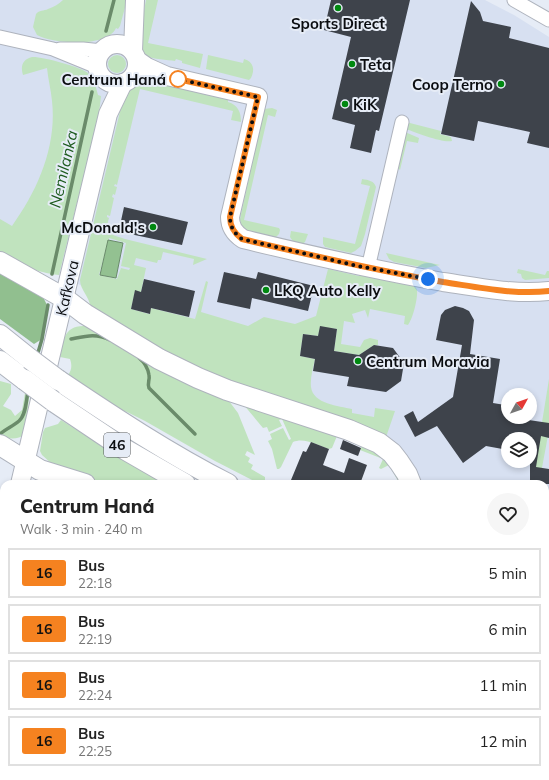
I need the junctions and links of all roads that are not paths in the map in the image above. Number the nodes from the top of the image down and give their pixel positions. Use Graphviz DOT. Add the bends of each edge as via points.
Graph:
graph roads {
  1 [pos="135,0"];
  2 [pos="514,0"];
  3 [pos="549,20"];
  4 [pos="0,37"];
  5 [pos="135,56"];
  6 [pos="104,60"];
  7 [pos="167,76"];
  8 [pos="127,81"];
  9 [pos="108,114"];
  10 [pos="402,122"];
  11 [pos="0,262"];
  12 [pos="368,268"];
  13 [pos="549,291"];
  14 [pos="64,298"];
  15 [pos="0,335"];
  16 [pos="0,361"];
  17 [pos="0,445"];
  18 [pos="26,462"];
  19 [pos="21,480"];
  20 [pos="70,480"];
  21 [pos="178,480"];
  22 [pos="220,480"];
  23 [pos="409,480"];
  1 -- 5 [label="street, Kafkova"];
  1 -- 6 [label="street, Kafkova" via="122,31"];
  2 -- 3 [label="street"];
  4 -- 6 [label="street" via="53,50 83,49"];
  5 -- 6 [label="street" via="123,45"];
  5 -- 7 [label="street" via="147,67"];
  5 -- 8 [label="street, Kafkova" via="137,69"];
  6 -- 8 [label="street" via="112,84"];
  6 -- 9 [label="street, Kafkova"];
  7 -- 8 [label="street"];
  7 -- 12 [label="street" via="258,97 230,217 230,224 237,235 242,239"];
  8 -- 9 [label="street, Kafkova"];
  9 -- 14 [label="street, Kafkova"];
  10 -- 12 [label="street"];
  11 -- 14 [label="main road"];
  12 -- 13 [label="street" via="497,290"];
  14 -- 18 [label="street, Kafkova"];
  14 -- 23 [label="main road" via="85,314 159,359 198,378 349,430 379,443 392,453"];
  15 -- 22 [label="main road, 46, bridge" via="58,380 148,438"];
  16 -- 21 [label="main road, 46, bridge" via="53,401 126,450"];
  17 -- 18 [label="main road"];
  18 -- 19 [label="street, Kafkova"];
  18 -- 20 [label="main road" via="47,474"];
}
